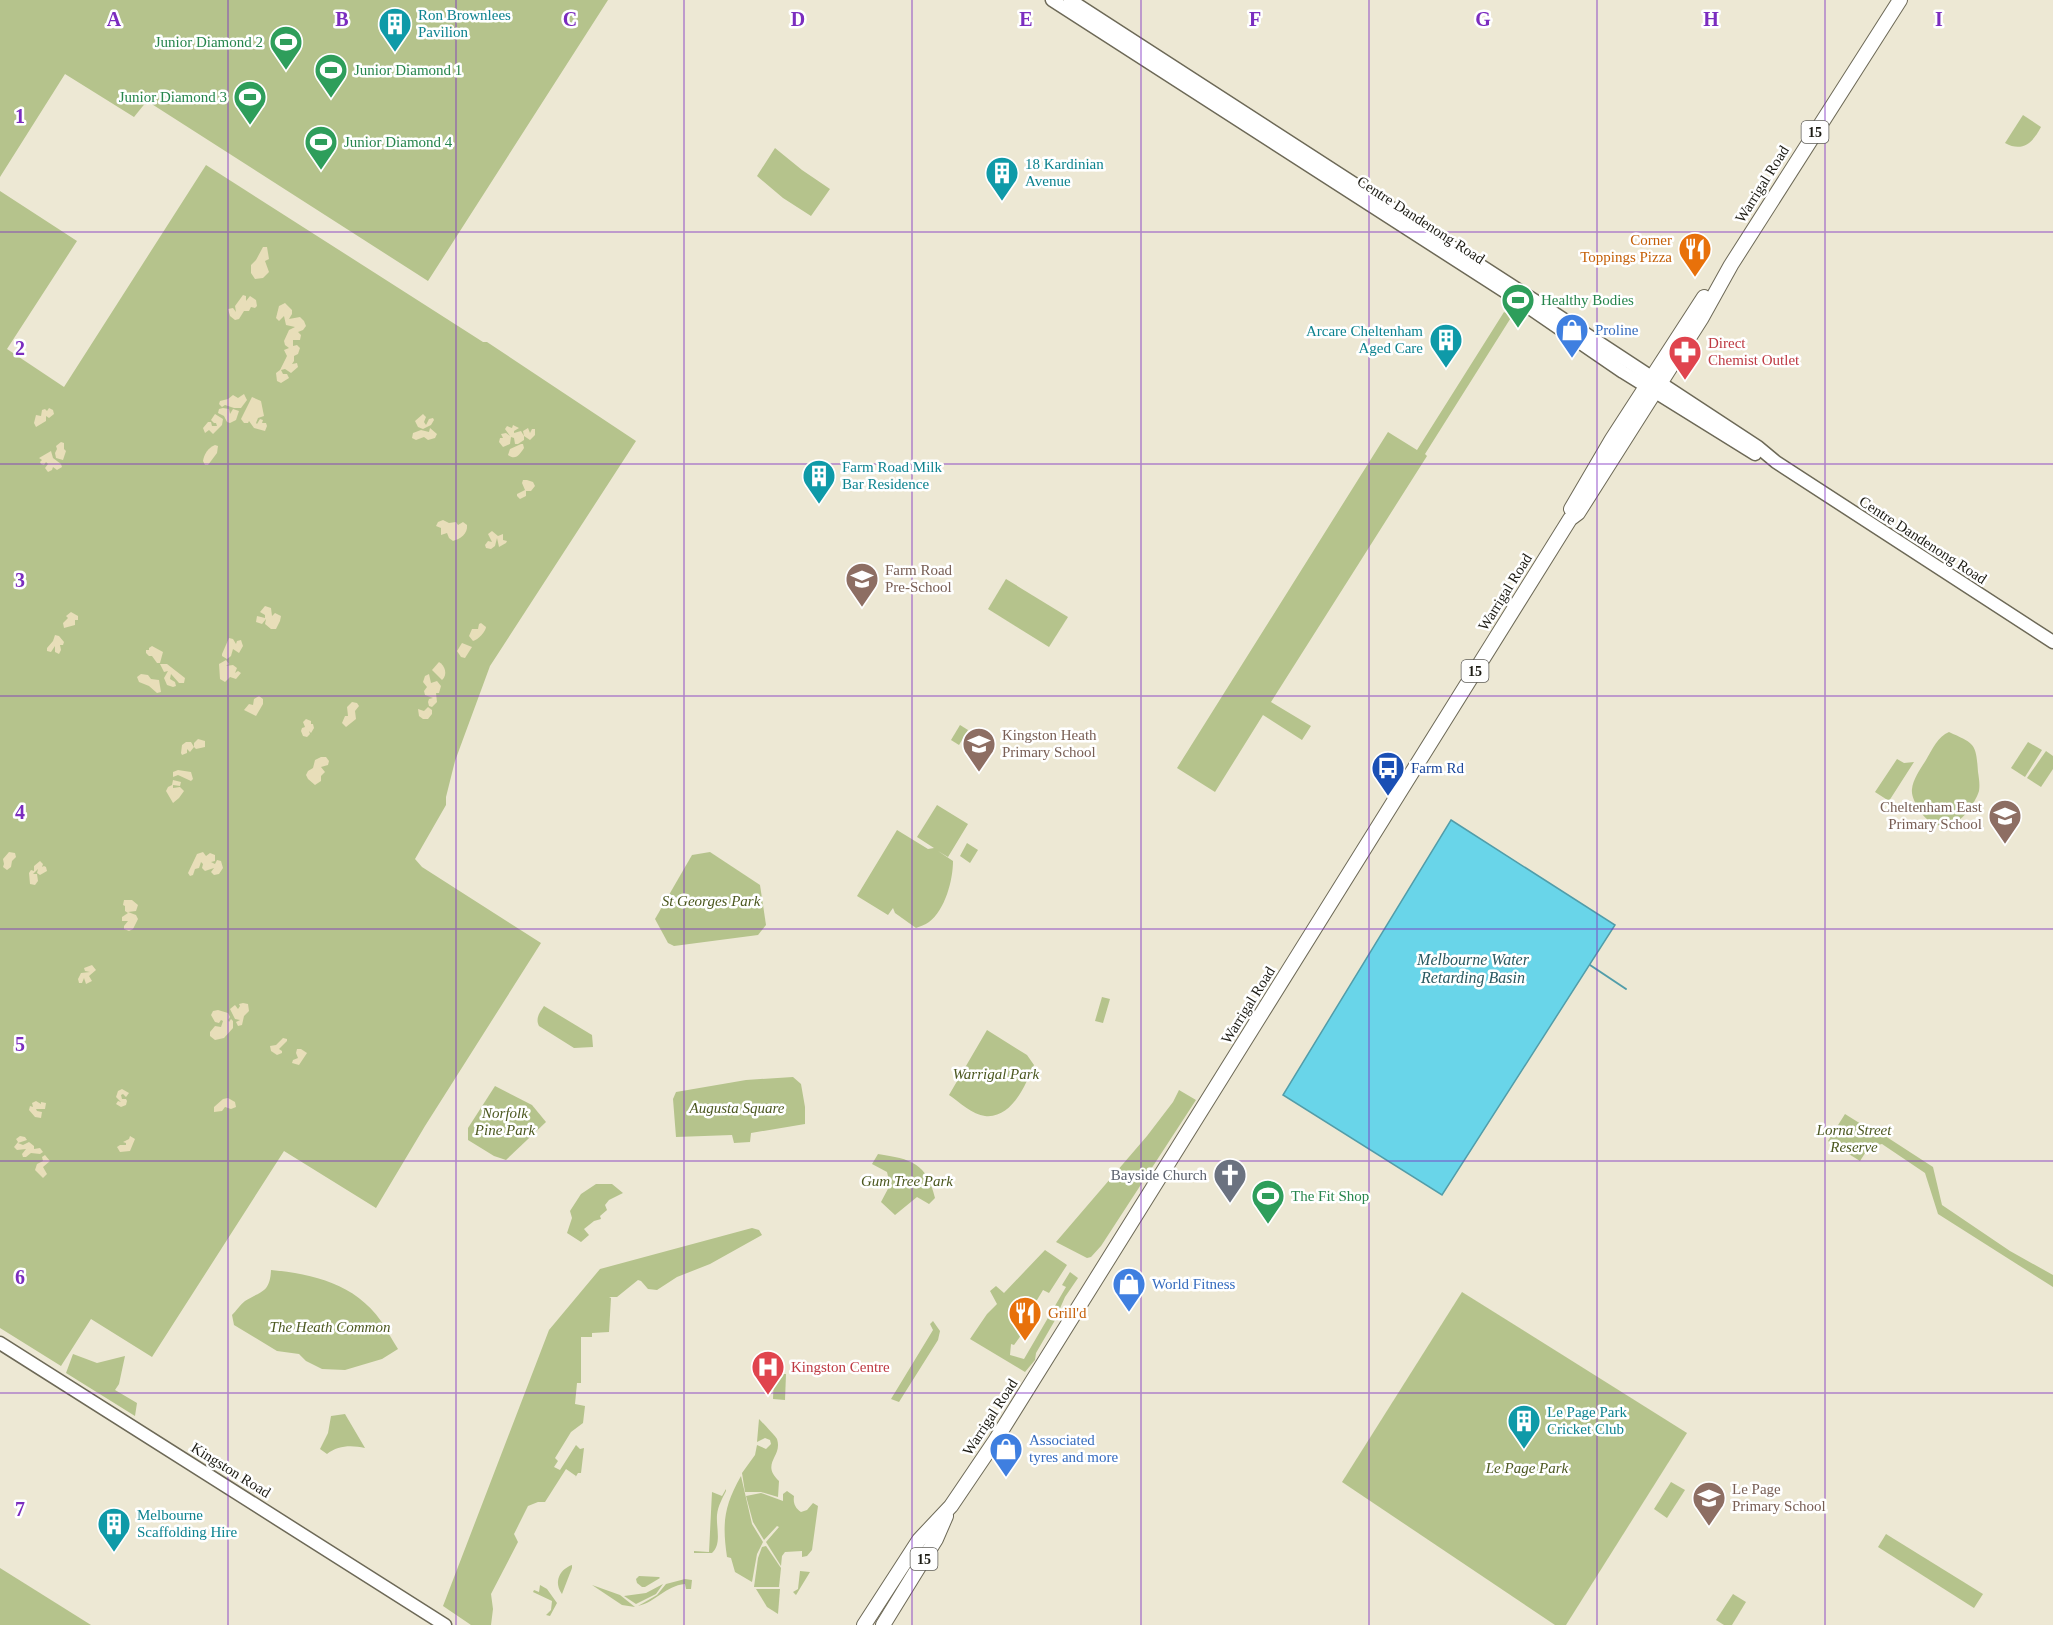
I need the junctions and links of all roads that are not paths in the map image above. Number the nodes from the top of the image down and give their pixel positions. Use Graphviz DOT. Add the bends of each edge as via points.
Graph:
graph roads {
  1 [pos="1052,0"];
  2 [pos="1070,0"];
  3 [pos="1900,0"];
  4 [pos="1653,384"];
  5 [pos="2053,642"];
  6 [pos="0,1343"];
  7 [pos="951,1506"];
  8 [pos="445,1625"];
  9 [pos="864,1625"];
  10 [pos="883,1625"];
  1 -- 4 [label="main road, Centre Dandenong Road"];
  2 -- 4 [label="main road, Centre Dandenong Road"];
  3 -- 4 [label="highway, Warrigal Road / 15" via="1731,265 1701,319"];
  4 -- 5 [label="main road, Centre Dandenong Road" via="1758,447"];
  4 -- 7 [label="highway, Warrigal Road / 15" via="1575,501 1570,519 1201,1114"];
  6 -- 8 [label="main road, Kingston Road"];
  7 -- 9 [label="highway, Warrigal Road / 15" via="919,1540"];
  7 -- 10 [label="highway, Warrigal Road / 15" via="936,1539"];
}
